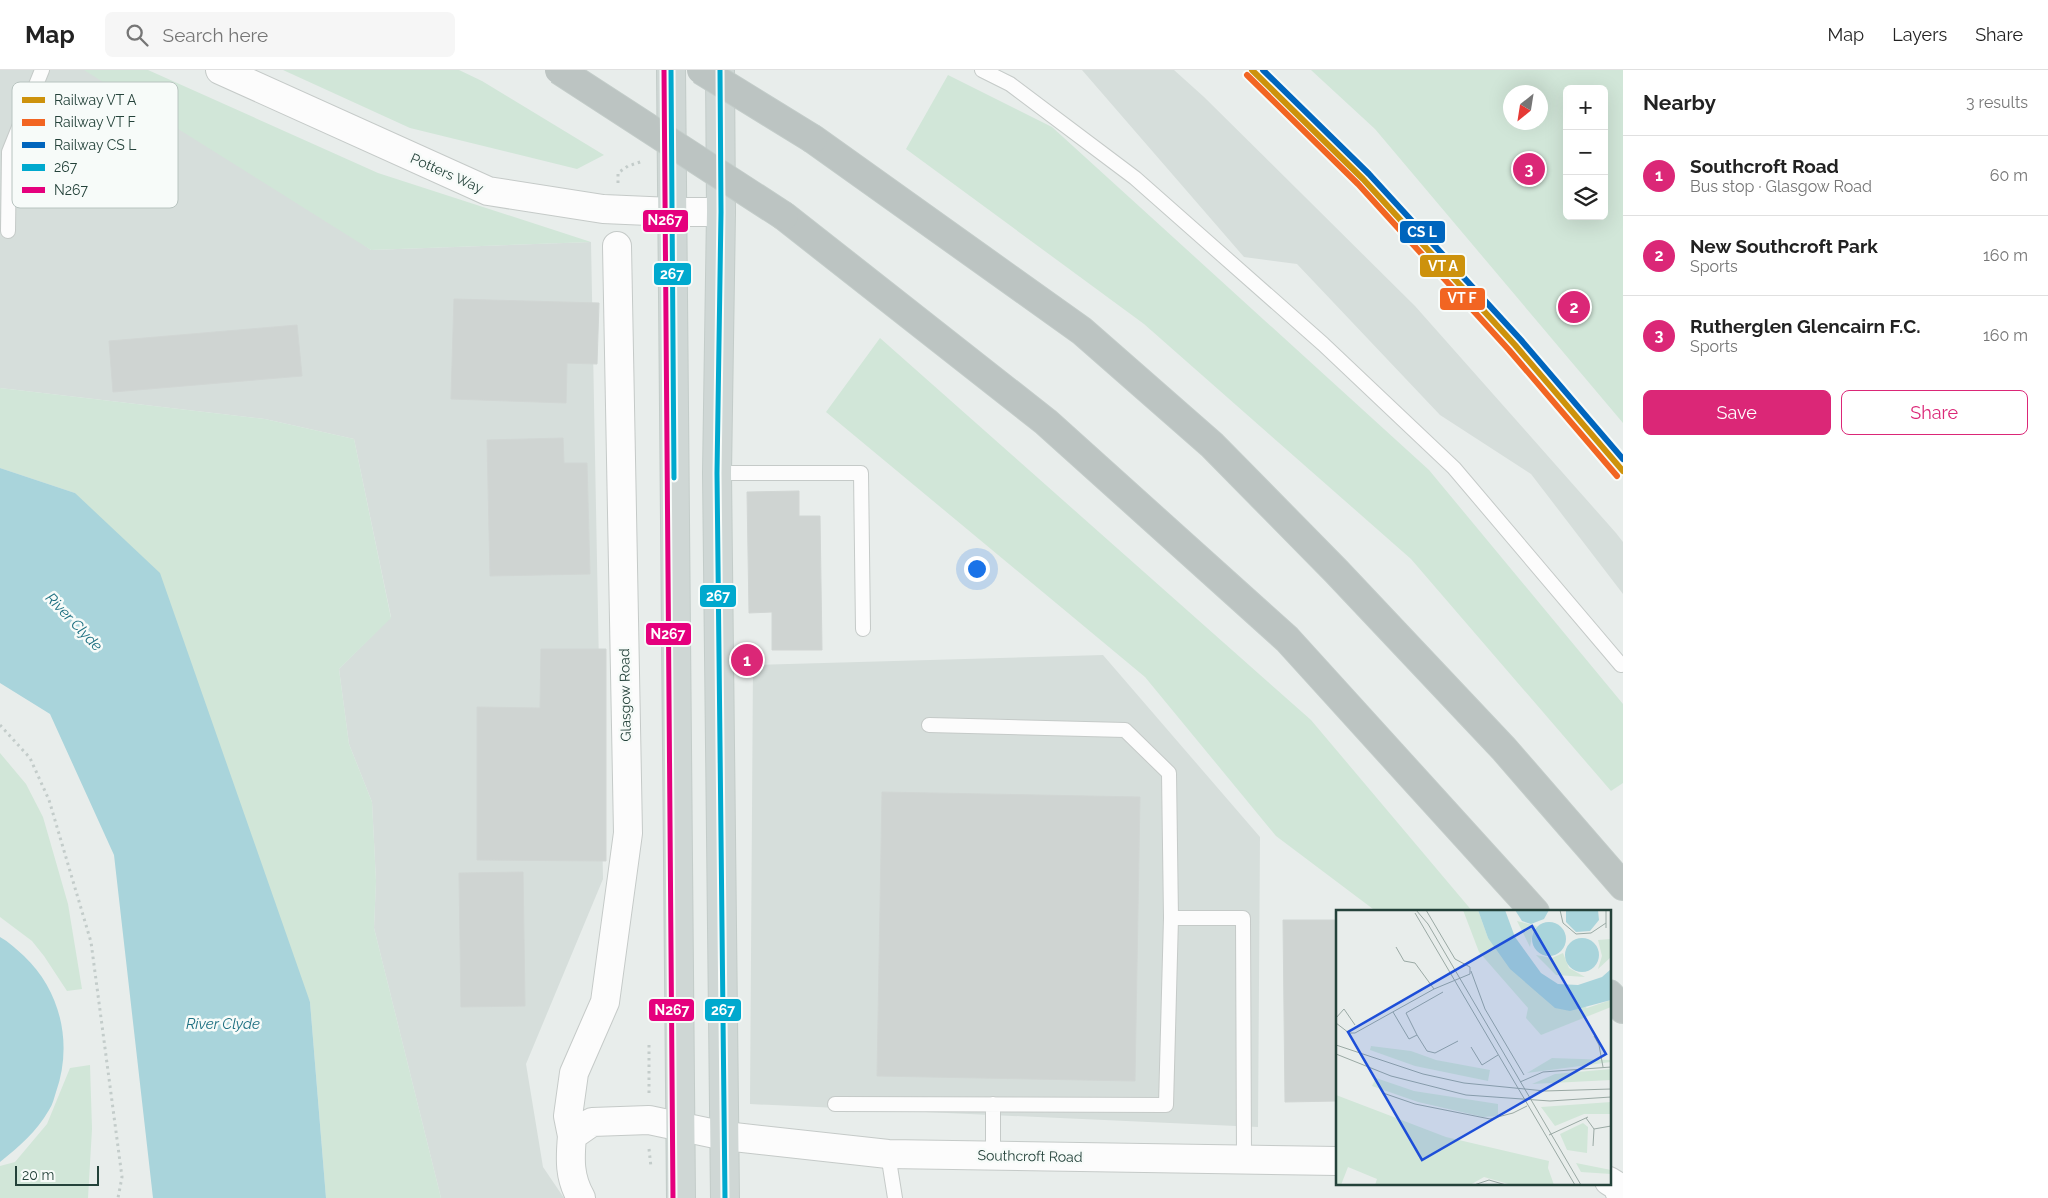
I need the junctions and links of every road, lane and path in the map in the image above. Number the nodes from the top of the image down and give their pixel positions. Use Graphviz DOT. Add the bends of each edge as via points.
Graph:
graph roads {
  1 [pos="42,70"];
  2 [pos="220,70"];
  3 [pos="560,70"];
  4 [pos="671,70"];
  5 [pos="701,70"];
  6 [pos="720,70"];
  7 [pos="982,70"];
  8 [pos="37,82"];
  9 [pos="12,145"];
  10 [pos="672,212"];
  11 [pos="721,212"];
  12 [pos="8,231"];
  13 [pos="617,246"];
  14 [pos="717,473"];
  15 [pos="863,629"];
  16 [pos="1621,666"];
  17 [pos="929,724"];
  18 [pos="0,725"];
  19 [pos="1623,886"];
  20 [pos="1533,910"];
  21 [pos="1171,918"];
  22 [pos="1610,995"];
  23 [pos="1623,1009"];
  24 [pos="835,1104"];
  25 [pos="993,1104"];
  26 [pos="681,1126"];
  27 [pos="572,1136"];
  28 [pos="725,1136"];
  29 [pos="888,1154"];
  30 [pos="993,1156"];
  31 [pos="1244,1159"];
  32 [pos="1336,1161"];
  33 [pos="1610,1182"];
  34 [pos="118,1198"];
  35 [pos="581,1198"];
  36 [pos="681,1198"];
  37 [pos="725,1198"];
  38 [pos="895,1198"];
  39 [pos="1622,1198"];
  1 -- 8 [label="lane"];
  2 -- 10 [label="street, Potters Way" via="488,191 603,209"];
  3 -- 20 [label="highway, bridge" via="784,216 1046,422 1287,639"];
  4 -- 10 [label="main road"];
  5 -- 19 [label="highway, bridge" via="813,139 1082,330 1212,445 1504,749"];
  6 -- 11 [label="main road"];
  7 -- 16 [label="lane" via="1010,84 1135,178 1330,351 1454,468"];
  9 -- 12 [label="lane" via="9,152"];
  10 -- 11 [label="street, Potters Way"];
  10 -- 26 [label="main road"];
  11 -- 14 [label="main road"];
  13 -- 27 [label="street, Glasgow Road" via="628,833 604,1002 574,1073 568,1116"];
  14 -- 15 [label="lane" via="861,473"];
  14 -- 28 [label="main road"];
  17 -- 21 [label="lane" via="1125,730 1169,773"];
  18 -- 34 [label="path" via="30,758 49,800 91,942 122,1176"];
  21 -- 25 [label="lane" via="1166,1104"];
  21 -- 31 [label="lane" via="1243,918"];
  22 -- 23 [label="highway"];
  24 -- 25 [label="lane"];
  25 -- 30 [label="lane"];
  26 -- 27 [label="street" via="649,1120 592,1122"];
  26 -- 28 [label="street"];
  26 -- 36 [label="main road"];
  27 -- 35 [label="street, Glasgow Road" via="570,1164"];
  28 -- 29 [label="street, Southcroft Road"];
  28 -- 37 [label="main road"];
  29 -- 30 [label="street, Southcroft Road"];
  29 -- 38 [label="lane"];
  30 -- 31 [label="street, Southcroft Road"];
  31 -- 32 [label="street, Southcroft Road"];
  33 -- 39 [label="street" via="1617,1186"];
}
